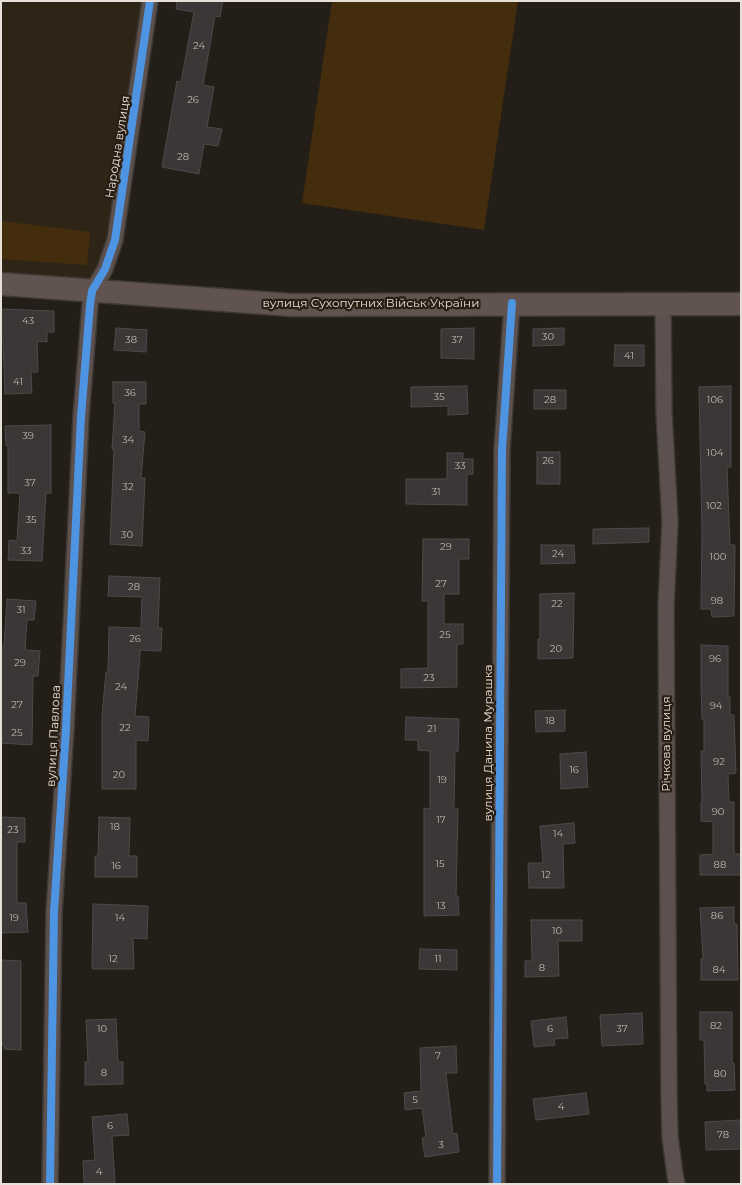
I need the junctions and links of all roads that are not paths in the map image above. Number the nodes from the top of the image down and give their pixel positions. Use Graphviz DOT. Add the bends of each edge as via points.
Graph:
graph roads {
  1 [pos="150,1"];
  2 [pos="1,284"];
  3 [pos="92,291"];
  4 [pos="512,303"];
  5 [pos="663,304"];
  6 [pos="741,304"];
  7 [pos="50,1184"];
  8 [pos="497,1184"];
  9 [pos="677,1184"];
  1 -- 3 [label="street, Народна вулиця" via="115,240 105,269"];
  2 -- 3 [label="street, вулиця Сухопутних Військ України"];
  3 -- 4 [label="street, вулиця Сухопутних Військ України" via="291,304"];
  3 -- 7 [label="street, вулиця Павлова" via="81,417 54,912"];
  4 -- 5 [label="street, вулиця Сухопутних Військ України"];
  4 -- 8 [label="street, вулиця Данила Мурашка" via="502,450"];
  5 -- 6 [label="street, вулиця Сухопутних Військ України"];
  5 -- 9 [label="street, Річкова вулиця" via="670,522 666,606 669,1096 670,1137"];
}
